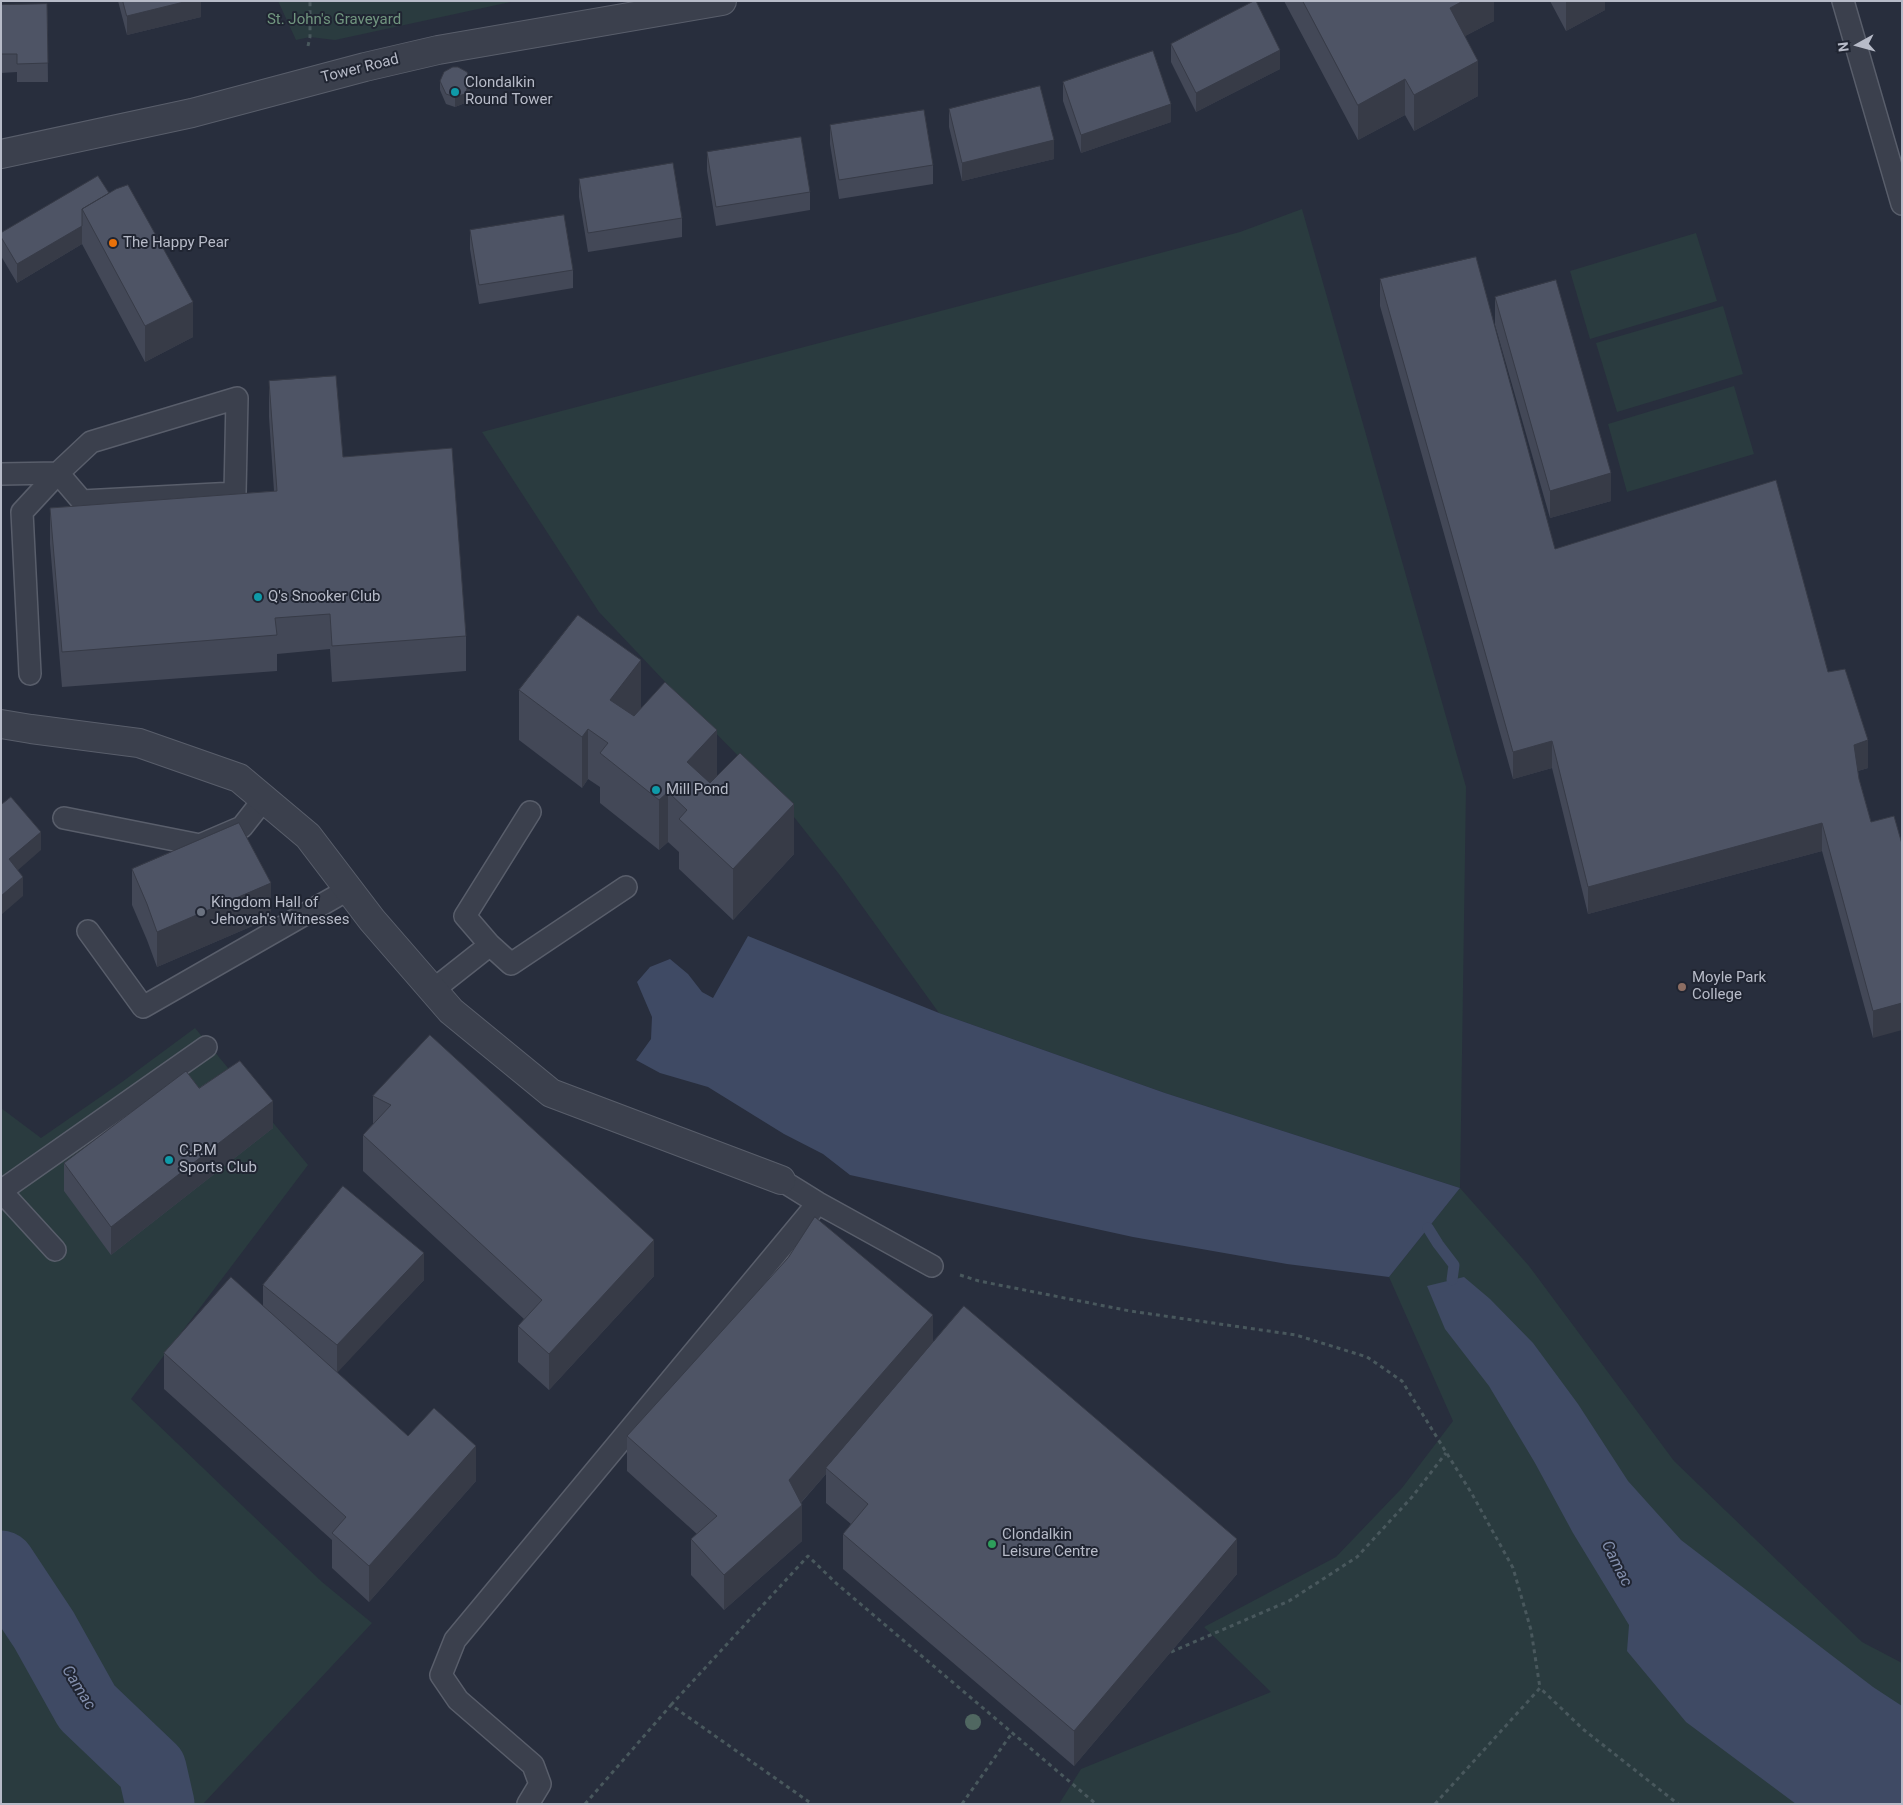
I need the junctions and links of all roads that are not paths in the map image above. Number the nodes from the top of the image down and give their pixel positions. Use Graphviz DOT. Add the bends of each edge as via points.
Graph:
graph roads {
  1 [pos="722,1"];
  2 [pos="1843,1"];
  3 [pos="1,154"];
  4 [pos="1902,204"];
  5 [pos="58,473"];
  6 [pos="1,474"];
  7 [pos="30,674"];
  8 [pos="1,724"];
  9 [pos="264,799"];
  10 [pos="530,812"];
  11 [pos="64,818"];
  12 [pos="626,887"];
  13 [pos="349,890"];
  14 [pos="88,931"];
  15 [pos="490,946"];
  16 [pos="433,990"];
  17 [pos="206,1047"];
  18 [pos="781,1180"];
  19 [pos="1,1191"];
  20 [pos="818,1203"];
  21 [pos="55,1250"];
  22 [pos="932,1266"];
  23 [pos="528,1804"];
  1 -- 3 [label="street, Tower Road" via="438,50 192,113"];
  2 -- 4 [label="lane"];
  5 -- 5 [label="lane" via="92,442 237,398 235,492 82,501"];
  5 -- 6 [label="lane"];
  5 -- 7 [label="lane" via="22,512"];
  8 -- 9 [label="street" via="139,743 239,778"];
  9 -- 11 [label="lane" via="242,827 200,844"];
  9 -- 13 [label="street" via="308,836"];
  10 -- 15 [label="lane" via="466,916"];
  12 -- 15 [label="lane" via="511,964"];
  13 -- 14 [label="lane" via="143,1007"];
  13 -- 16 [label="street"];
  15 -- 16 [label="lane"];
  16 -- 18 [label="street" via="451,1011 551,1093"];
  17 -- 19 [label="lane"];
  18 -- 20 [label="lane"];
  19 -- 21 [label="lane"];
  20 -- 22 [label="lane"];
  20 -- 23 [label="lane" via="455,1640 441,1675 458,1700 533,1765 540,1784"];
}
